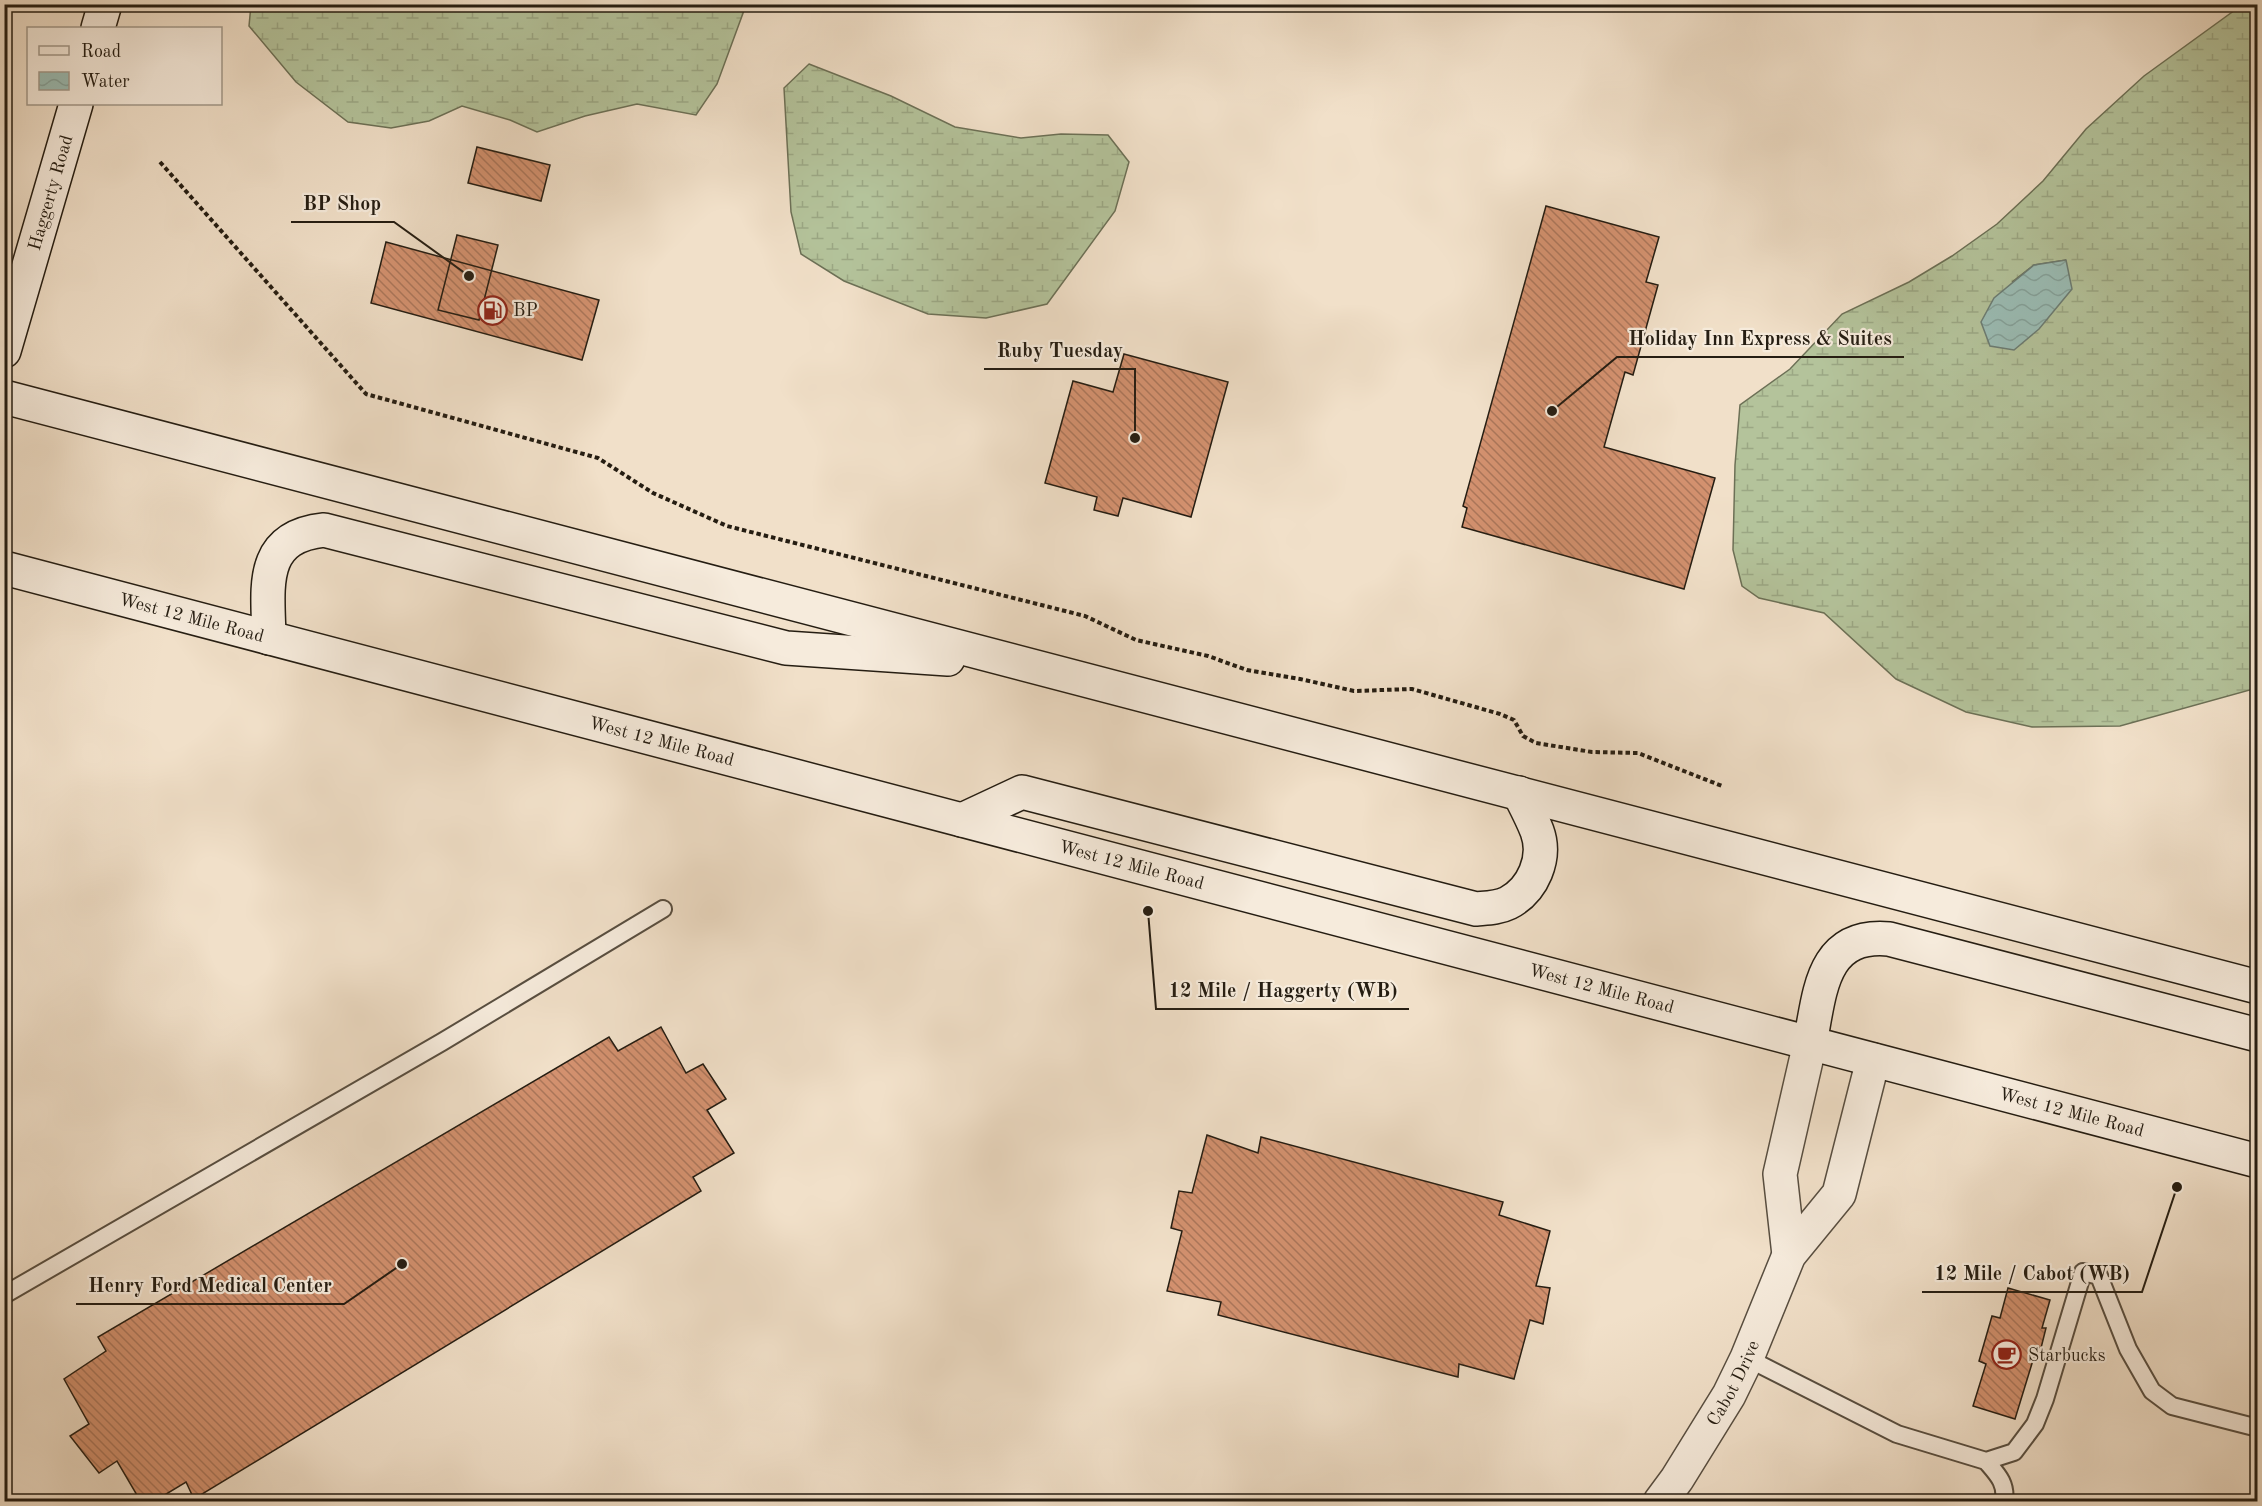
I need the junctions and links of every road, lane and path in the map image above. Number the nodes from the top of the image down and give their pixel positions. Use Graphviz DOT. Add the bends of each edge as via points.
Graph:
graph roads {
  1 [pos="105,4"];
  2 [pos="98,27"];
  3 [pos="76,105"];
  4 [pos="160,162"];
  5 [pos="4,351"];
  6 [pos="4,397"];
  7 [pos="4,568"];
  8 [pos="269,638"];
  9 [pos="1031,665"];
  10 [pos="1722,786"];
  11 [pos="1519,793"];
  12 [pos="962,820"];
  13 [pos="663,909"];
  14 [pos="2258,987"];
  15 [pos="2258,1035"];
  16 [pos="1810,1043"];
  17 [pos="1873,1060"];
  18 [pos="2258,1161"];
  19 [pos="1789,1255"];
  20 [pos="4,1296"];
  21 [pos="1747,1358"];
  22 [pos="2258,1428"];
  23 [pos="1986,1461"];
  24 [pos="1659,1502"];
  25 [pos="2004,1502"];
  1 -- 2 [label="main road"];
  3 -- 5 [label="main road, Haggerty Road"];
  4 -- 10 [label="path" via="366,394 598,458 653,493 727,526 1085,616 1136,640 1208,656 1248,670 1354,691 1412,689 1514,720 1523,736 1536,743 1592,752 1638,753"];
  6 -- 9 [label="main road"];
  7 -- 8 [label="main road, West 12 Mile Road"];
  8 -- 9 [label="main road" via="268,578 277,553 298,536 324,530 786,648"];
  8 -- 12 [label="main road, West 12 Mile Road"];
  9 -- 11 [label="main road"];
  11 -- 12 [label="main road" via="1538,832 1539,866 1521,894 1500,905 1476,909 1022,792"];
  11 -- 14 [label="main road"];
  12 -- 16 [label="main road, West 12 Mile Road"];
  13 -- 20 [label="lane"];
  15 -- 16 [label="main road, Cabot Drive" via="1875,938 1849,945 1829,964"];
  16 -- 17 [label="main road, West 12 Mile Road"];
  16 -- 19 [label="main road, Cabot Drive" via="1780,1174"];
  17 -- 18 [label="main road, West 12 Mile Road"];
  17 -- 19 [label="main road, Cabot Drive" via="1839,1194"];
  19 -- 21 [label="main road, Cabot Drive"];
  21 -- 23 [label="lane" via="1897,1434"];
  21 -- 24 [label="main road, Cabot Drive" via="1729,1395"];
  22 -- 23 [label="lane" via="2172,1406 2152,1391 2128,1349 2099,1276 2083,1272 2035,1424 2014,1452"];
  23 -- 25 [label="lane" via="2003,1481"];
}
